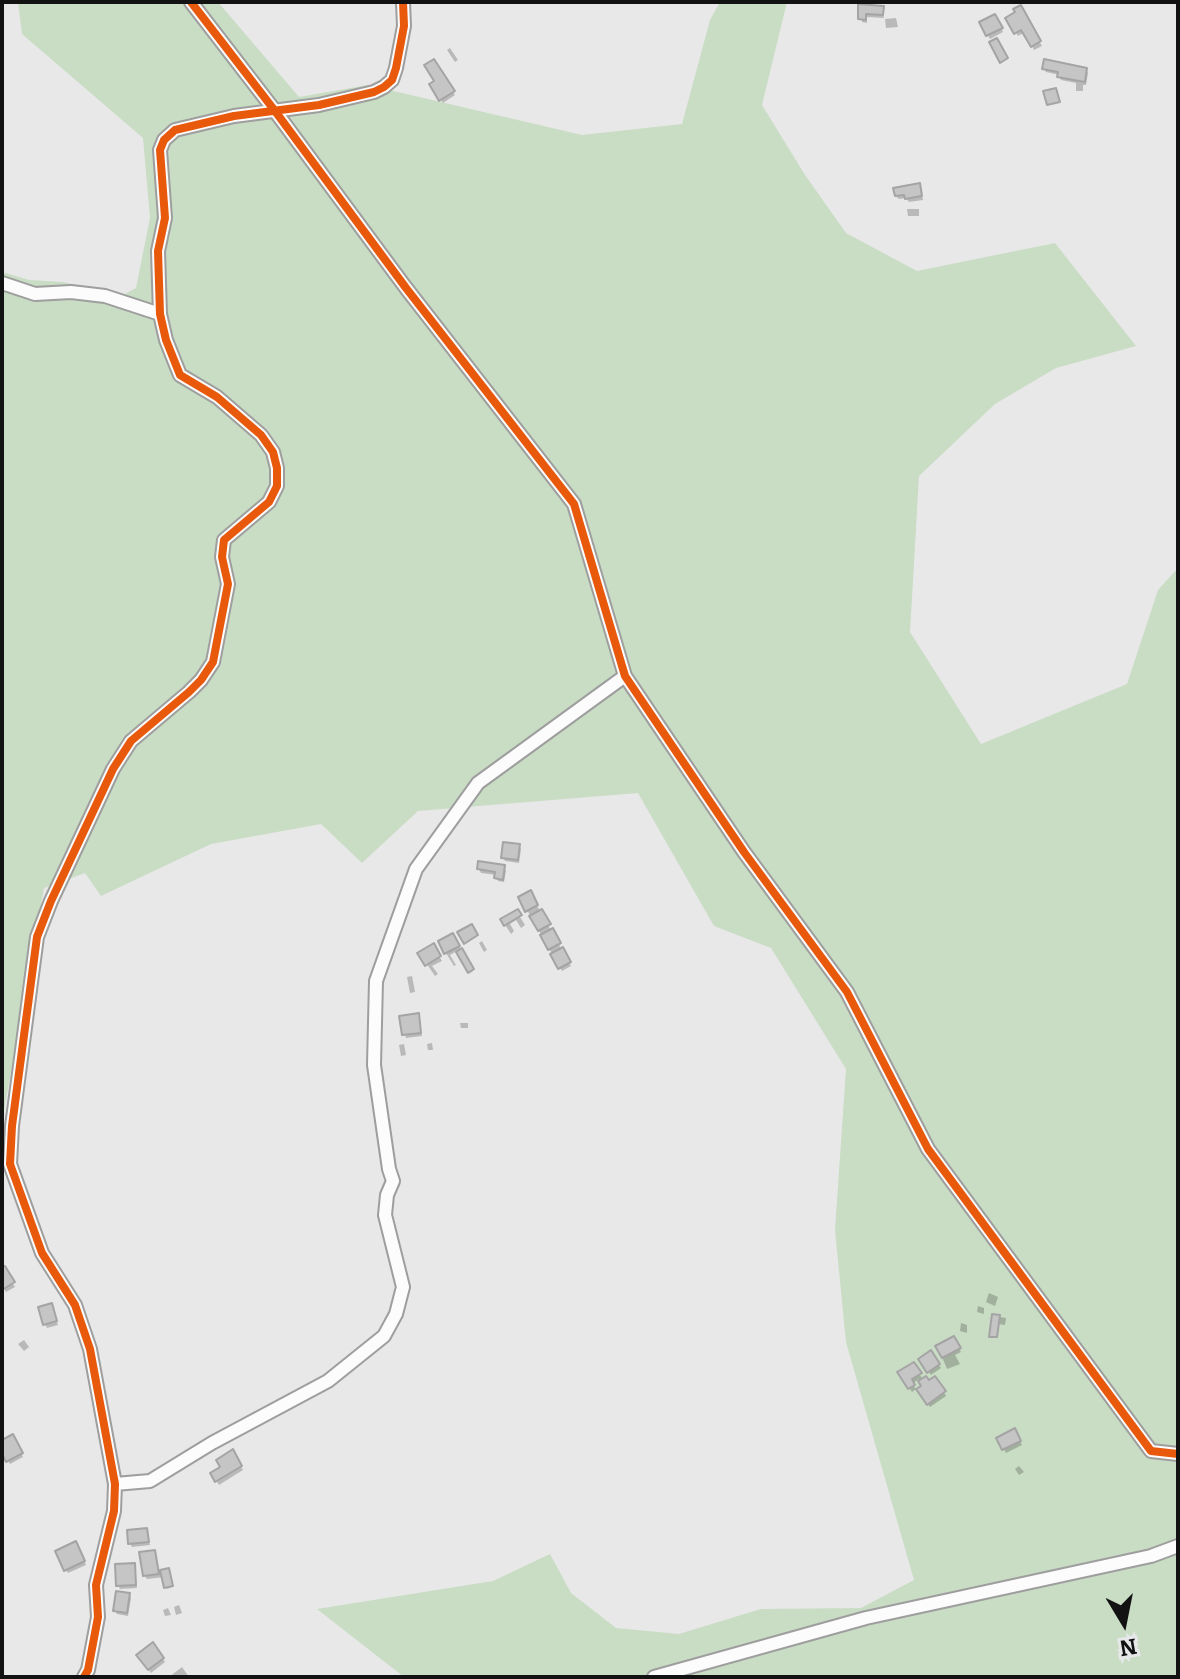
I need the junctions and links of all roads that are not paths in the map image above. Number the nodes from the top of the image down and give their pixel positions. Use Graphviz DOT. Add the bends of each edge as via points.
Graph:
graph roads {
  1 [pos="191,2"];
  2 [pos="403,2"];
  3 [pos="275,111"];
  4 [pos="2,283"];
  5 [pos="160,314"];
  6 [pos="625,676"];
  7 [pos="6,1160"];
  8 [pos="1178,1454"];
  9 [pos="115,1484"];
  10 [pos="1178,1546"];
  11 [pos="84,1677"];
  12 [pos="654,1677"];
  1 -- 3 [label="street"];
  2 -- 3 [label="street" via="404,26 392,80 374,92"];
  3 -- 5 [label="street" via="175,130 164,140 159,165 165,218 158,251"];
  3 -- 6 [label="street" via="574,504"];
  4 -- 5 [label="street" via="35,294 105,296"];
  5 -- 7 [label="street" via="180,375 217,397 261,435 273,452 277,486 269,502 224,540 228,584 213,662 189,692 131,741 51,901 37,937"];
  6 -- 8 [label="street" via="847,992 928,1149 1151,1451"];
  6 -- 9 [label="street" via="478,783 416,869 376,981 374,1065 393,1181 385,1215 403,1287 384,1336 328,1381 150,1481"];
  7 -- 9 [label="street" via="42,1253 75,1305 90,1349"];
  9 -- 11 [label="street" via="114,1511 96,1585 98,1617"];
  10 -- 12 [label="street" via="866,1618"];
}
